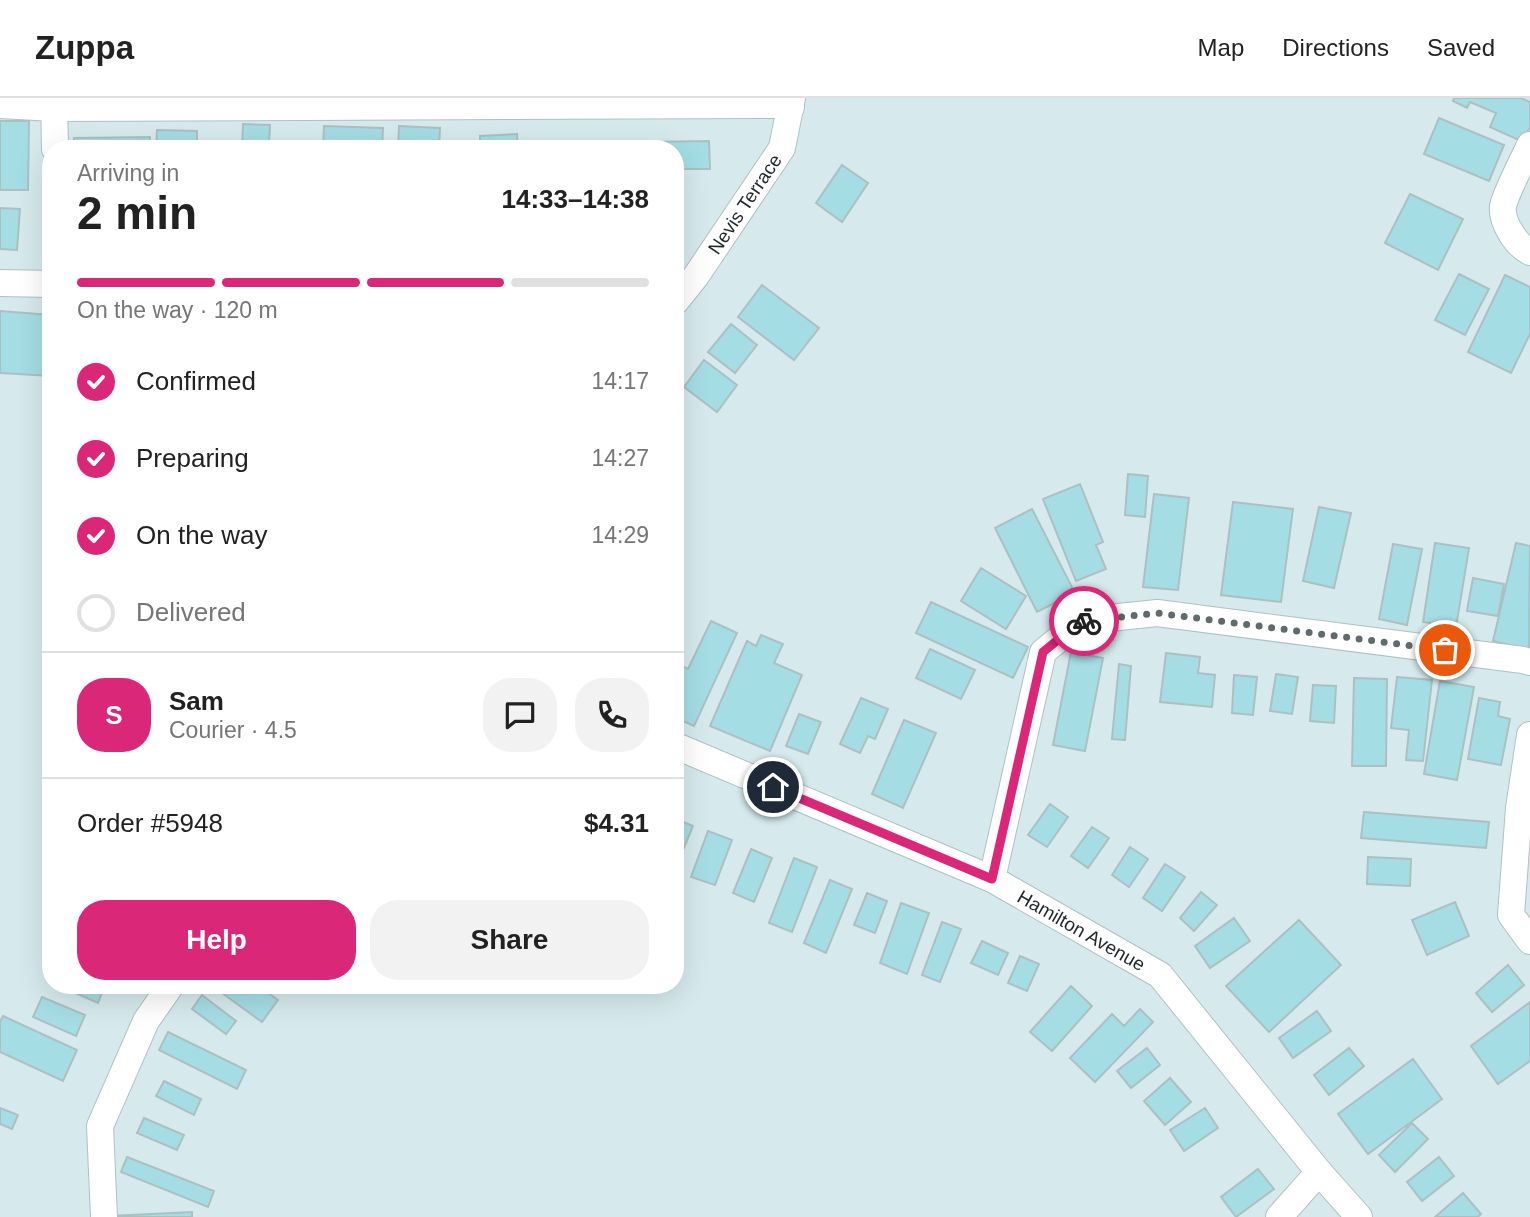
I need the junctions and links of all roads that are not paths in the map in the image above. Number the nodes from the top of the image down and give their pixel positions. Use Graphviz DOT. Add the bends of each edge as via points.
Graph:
graph roads {
  1 [pos="792,102"];
  2 [pos="54,103"];
  3 [pos="0,105"];
  4 [pos="55,140"];
  5 [pos="1530,145"];
  6 [pos="1530,252"];
  7 [pos="686,276"];
  8 [pos="0,283"];
  9 [pos="42,284"];
  10 [pos="1530,662"];
  11 [pos="1530,735"];
  12 [pos="684,750"];
  13 [pos="992,879"];
  14 [pos="1530,941"];
  15 [pos="165,994"];
  16 [pos="1319,1172"];
  17 [pos="104,1217"];
  18 [pos="1279,1217"];
  19 [pos="1359,1217"];
  1 -- 2 [label="street"];
  1 -- 7 [label="street, Nevis Terrace" via="782,148"];
  2 -- 3 [label="street"];
  2 -- 4 [label="street"];
  5 -- 6 [label="street" via="1503,207 1509,230"];
  8 -- 9 [label="street"];
  10 -- 13 [label="street" via="1157,613 1081,621 1043,652"];
  11 -- 14 [label="street" via="1511,915"];
  12 -- 13 [label="street, Hamilton Avenue"];
  13 -- 16 [label="street, Hamilton Avenue" via="1160,975"];
  15 -- 17 [label="street" via="146,1021 100,1126"];
  16 -- 18 [label="street"];
  16 -- 19 [label="street, Hamilton Avenue"];
}
